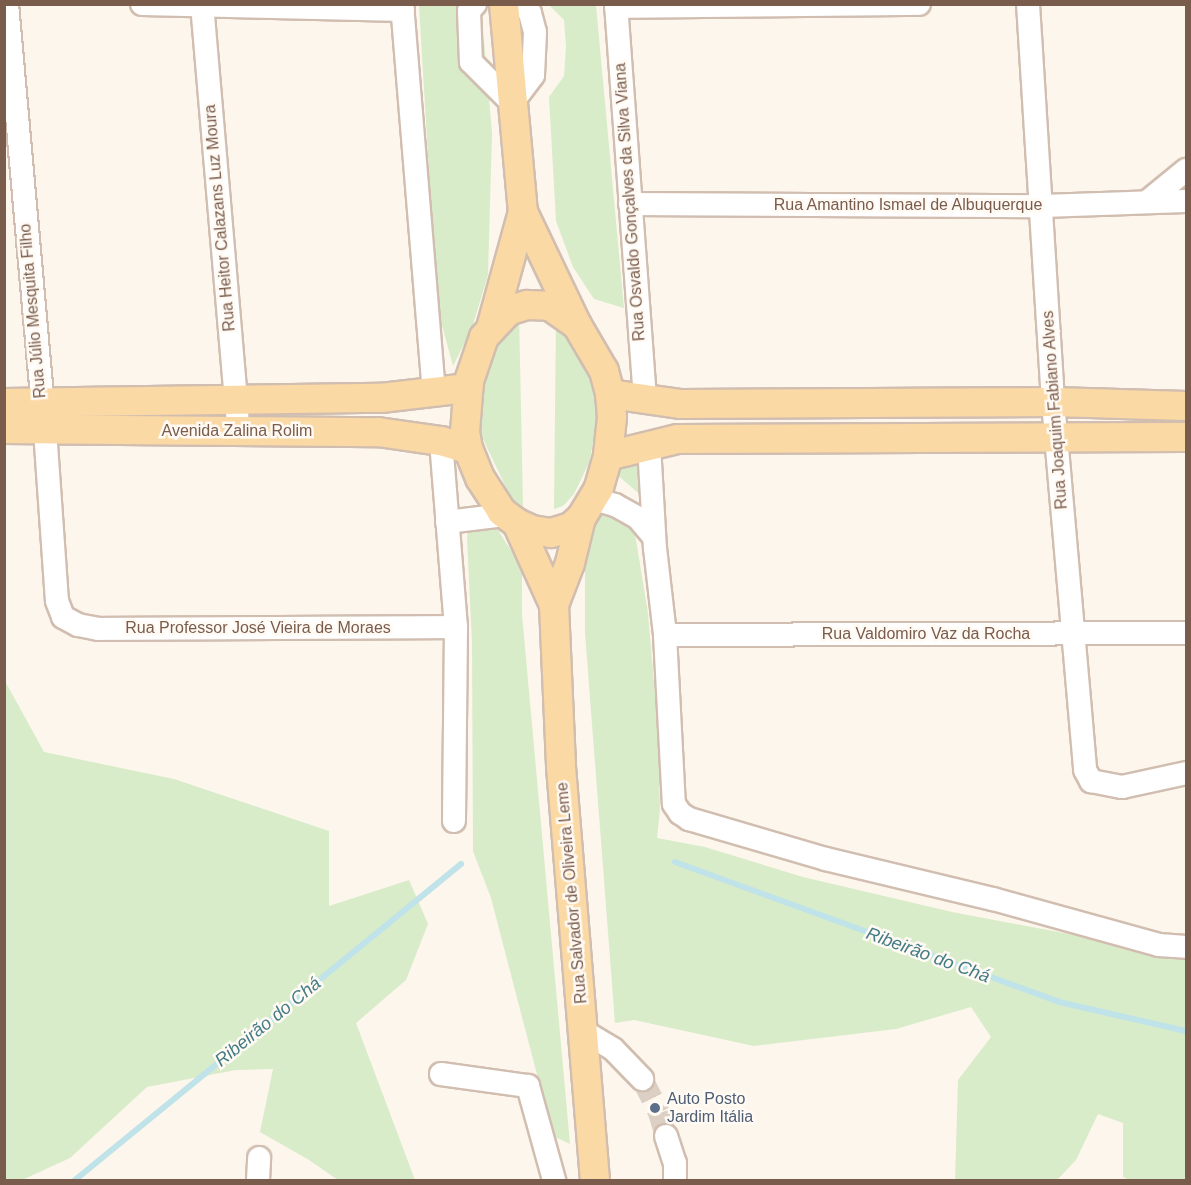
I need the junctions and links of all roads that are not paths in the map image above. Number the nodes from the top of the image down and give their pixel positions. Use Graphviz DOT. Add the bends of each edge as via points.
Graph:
graph roads {
  1 [pos="8,4"];
  2 [pos="142,4"];
  3 [pos="475,4"];
  4 [pos="504,4"];
  5 [pos="523,4"];
  6 [pos="919,4"];
  7 [pos="1028,4"];
  8 [pos="202,5"];
  9 [pos="616,5"];
  10 [pos="402,7"];
  11 [pos="512,103"];
  12 [pos="1186,170"];
  13 [pos="1148,201"];
  14 [pos="1186,201"];
  15 [pos="630,204"];
  16 [pos="1042,206"];
  17 [pos="523,212"];
  18 [pos="577,325"];
  19 [pos="491,328"];
  20 [pos="468,388"];
  21 [pos="434,393"];
  22 [pos="610,394"];
  23 [pos="645,399"];
  24 [pos="236,400"];
  25 [pos="1053,402"];
  26 [pos="4,403"];
  27 [pos="1186,406"];
  28 [pos="43,416"];
  29 [pos="4,429"];
  30 [pos="238,431"];
  31 [pos="1186,437"];
  32 [pos="1057,438"];
  33 [pos="441,441"];
  34 [pos="649,445"];
  35 [pos="468,449"];
  36 [pos="608,456"];
  37 [pos="587,508"];
  38 [pos="511,519"];
  39 [pos="447,522"];
  40 [pos="654,537"];
  41 [pos="554,605"];
  42 [pos="63,617"];
  43 [pos="456,627"];
  44 [pos="1073,633"];
  45 [pos="1186,633"];
  46 [pos="665,635"];
  47 [pos="1186,773"];
  48 [pos="454,821"];
  49 [pos="1186,947"];
  50 [pos="583,1031"];
  51 [pos="441,1074"];
  52 [pos="642,1079"];
  53 [pos="666,1136"];
  54 [pos="554,1180"];
  55 [pos="595,1180"];
  56 [pos="675,1180"];
  1 -- 28 [label="street, Rua Júlio Mesquita Filho"];
  2 -- 8 [label="street"];
  3 -- 11 [label="street" via="469,11 471,62"];
  4 -- 11 [label="main road"];
  5 -- 11 [label="street" via="535,32 532,75"];
  6 -- 9 [label="street"];
  7 -- 16 [label="street, Rua Joaquim Fabiano Alves"];
  8 -- 10 [label="street"];
  8 -- 24 [label="street, Rua Heitor Calazans Luz Moura"];
  9 -- 15 [label="street, Rua Osvaldo Gonçalves da Silva Viana"];
  10 -- 21 [label="street"];
  11 -- 17 [label="main road"];
  12 -- 13 [label="street"];
  13 -- 14 [label="street, Rua Amantino Ismael de Albuquerque"];
  13 -- 16 [label="street, Rua Amantino Ismael de Albuquerque"];
  15 -- 16 [label="street, Rua Amantino Ismael de Albuquerque"];
  15 -- 23 [label="street, Rua Osvaldo Gonçalves da Silva Viana"];
  16 -- 25 [label="street, Rua Joaquim Fabiano Alves"];
  17 -- 18 [label="main road"];
  17 -- 19 [label="main road"];
  18 -- 19 [label="main road" via="550,306 527,305 508,312"];
  18 -- 22 [label="main road" via="604,371"];
  19 -- 20 [label="main road" via="484,337"];
  20 -- 21 [label="main road, Avenida Zalina Rolim"];
  20 -- 35 [label="main road"];
  21 -- 24 [label="main road, Avenida Zalina Rolim" via="381,398"];
  22 -- 23 [label="main road"];
  22 -- 36 [label="main road"];
  23 -- 25 [label="main road" via="681,404"];
  24 -- 28 [label="main road, Avenida Zalina Rolim"];
  24 -- 30 [label="street, Rua Heitor Calazans Luz Moura"];
  25 -- 27 [label="main road"];
  25 -- 32 [label="street, Rua Joaquim Fabiano Alves"];
  26 -- 28 [label="main road, Avenida Zalina Rolim"];
  28 -- 29 [label="main road, Avenida Zalina Rolim"];
  28 -- 30 [label="main road, Avenida Zalina Rolim"];
  28 -- 42 [label="street, Rua Júlio Mesquita Filho" via="57,601"];
  30 -- 33 [label="main road, Avenida Zalina Rolim" via="378,432"];
  31 -- 32 [label="main road"];
  32 -- 34 [label="main road" via="678,439"];
  32 -- 44 [label="street, Rua Joaquim Fabiano Alves"];
  33 -- 35 [label="main road, Avenida Zalina Rolim"];
  33 -- 39 [label="street"];
  34 -- 36 [label="main road"];
  34 -- 40 [label="street"];
  35 -- 38 [label="main road" via="490,498"];
  36 -- 37 [label="main road"];
  37 -- 38 [label="main road" via="571,527 551,533 532,531"];
  37 -- 40 [label="street" via="615,505 638,518"];
  37 -- 41 [label="main road"];
  38 -- 39 [label="street"];
  38 -- 41 [label="main road"];
  39 -- 43 [label="street"];
  40 -- 46 [label="street"];
  41 -- 50 [label="main road, Rua Salvador de Oliveira Leme" via="561,767"];
  42 -- 43 [label="street, Rua Professor José Vieira de Moraes" via="98,629"];
  43 -- 48 [label="street"];
  44 -- 45 [label="street, Rua Valdomiro Vaz da Rocha"];
  44 -- 46 [label="street, Rua Valdomiro Vaz da Rocha"];
  44 -- 47 [label="street, Rua Joaquim Fabiano Alves" via="1085,770 1091,781 1122,786"];
  46 -- 49 [label="street" via="674,804 689,819 826,859 993,899 1159,945"];
  50 -- 52 [label="street" via="613,1049"];
  50 -- 55 [label="main road, Rua Salvador de Oliveira Leme"];
  51 -- 54 [label="street" via="528,1086"];
  53 -- 56 [label="street" via="675,1163"];
}
